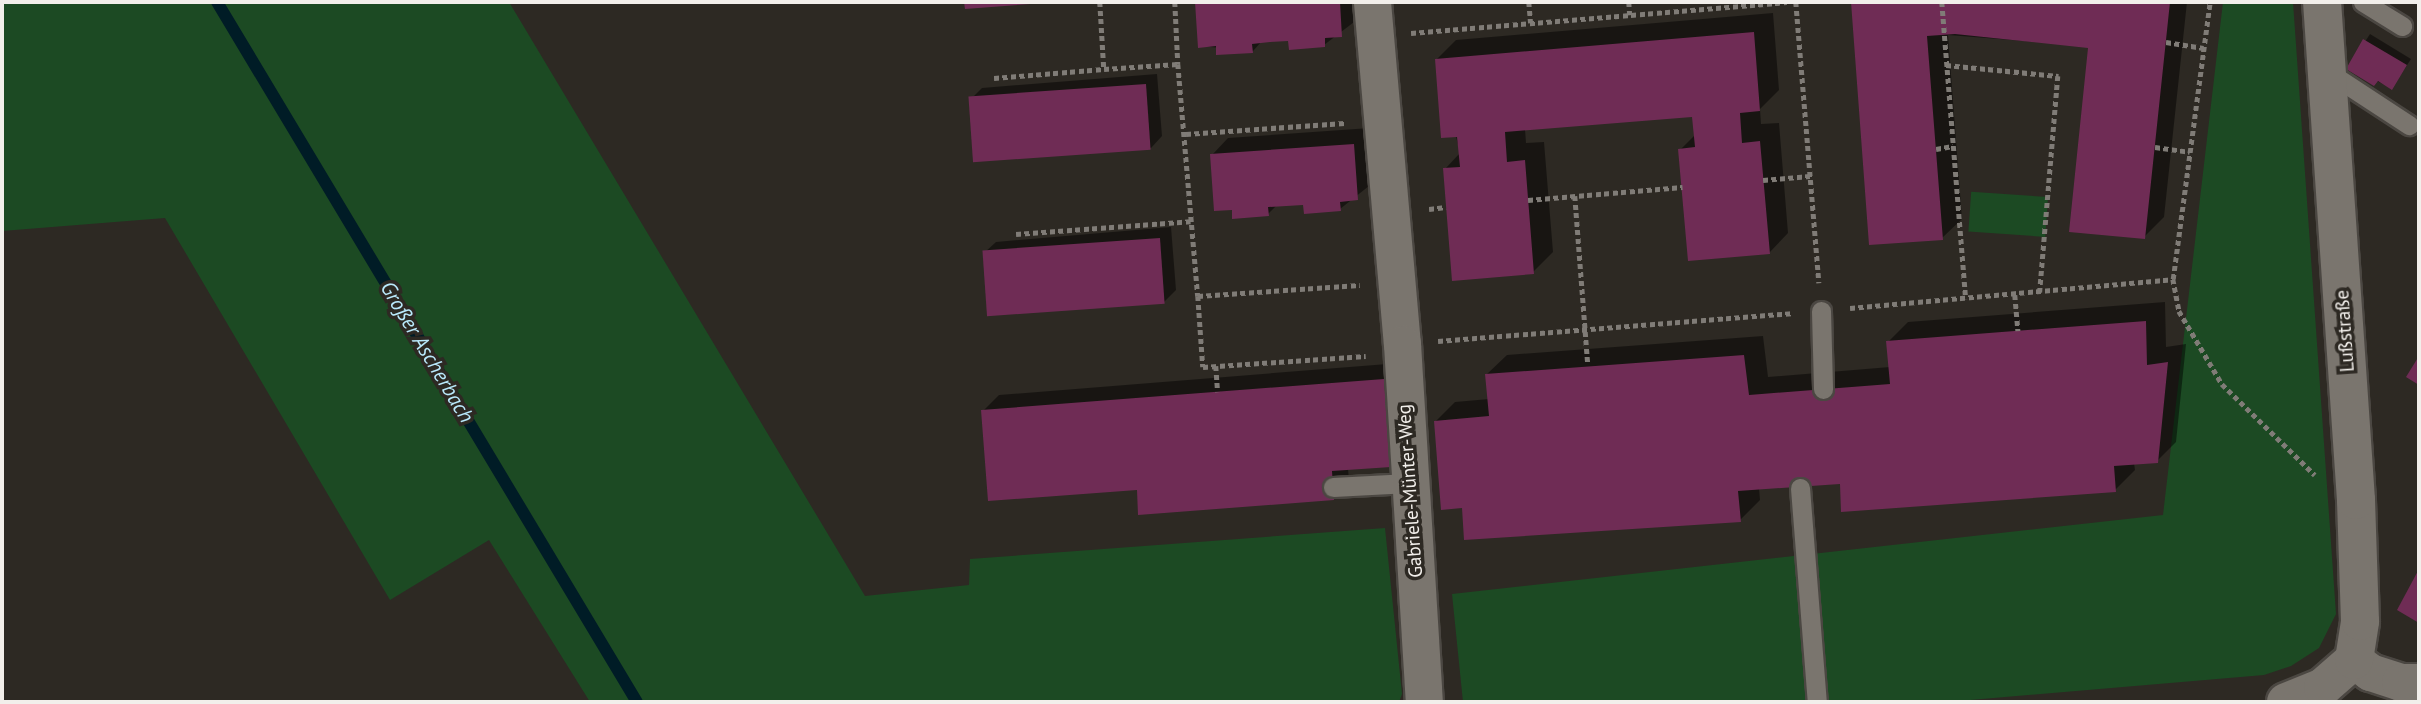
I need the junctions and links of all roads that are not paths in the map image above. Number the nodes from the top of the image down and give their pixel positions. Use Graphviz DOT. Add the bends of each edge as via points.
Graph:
graph roads {
  1 [pos="2322,2"];
  2 [pos="2363,2"];
  3 [pos="1373,19"];
  4 [pos="2402,26"];
  5 [pos="2328,72"];
  6 [pos="2409,125"];
  7 [pos="1821,311"];
  8 [pos="1823,389"];
  9 [pos="1409,483"];
  10 [pos="1333,487"];
  11 [pos="1800,488"];
  12 [pos="2354,660"];
  13 [pos="2419,682"];
  14 [pos="1424,702"];
  15 [pos="1817,702"];
  16 [pos="2286,702"];
  1 -- 5 [label="street, Lußstraße"];
  2 -- 4 [label="lane"];
  3 -- 9 [label="street, Gabriele-Münter-Weg" via="1402,344"];
  5 -- 6 [label="lane"];
  5 -- 12 [label="street, Lußstraße" via="2356,500 2360,621"];
  7 -- 8 [label="lane"];
  9 -- 10 [label="lane"];
  9 -- 14 [label="street, Gabriele-Münter-Weg"];
  11 -- 15 [label="lane"];
  12 -- 13 [label="street" via="2370,672 2400,682"];
  12 -- 16 [label="street" via="2323,687"];
}
